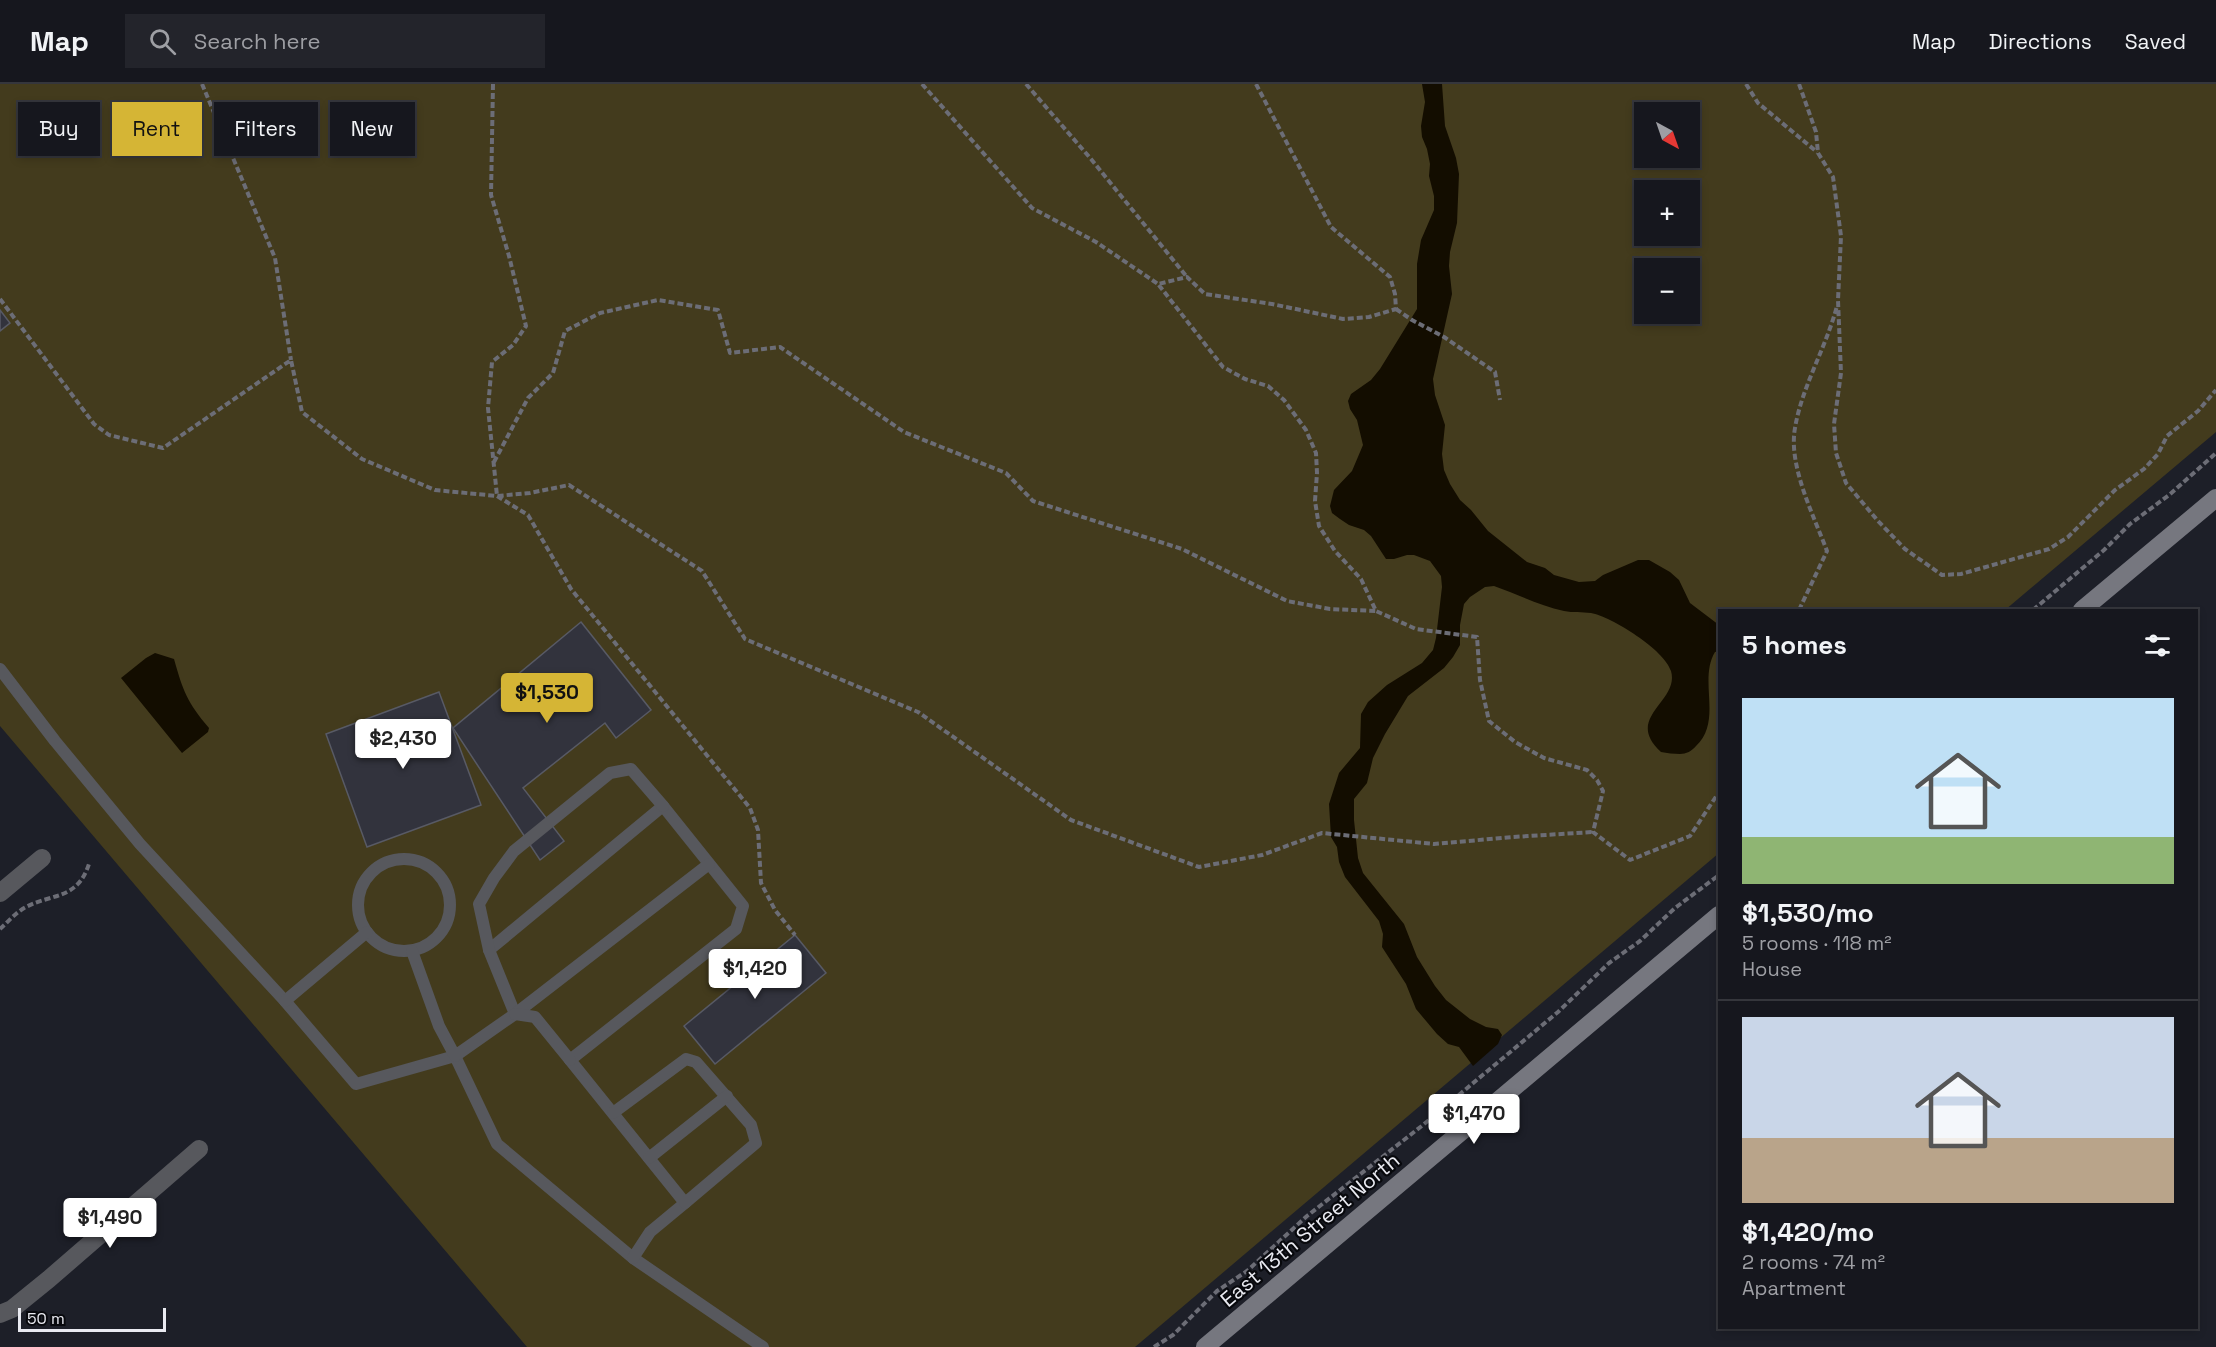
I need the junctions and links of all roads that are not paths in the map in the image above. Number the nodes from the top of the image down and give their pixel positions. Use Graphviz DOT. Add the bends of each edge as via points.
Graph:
graph roads {
  1 [pos="2216,498"];
  2 [pos="2083,609"];
  3 [pos="0,669"];
  4 [pos="663,806"];
  5 [pos="42,858"];
  6 [pos="709,864"];
  7 [pos="0,893"];
  8 [pos="1718,916"];
  9 [pos="366,932"];
  10 [pos="489,950"];
  11 [pos="412,951"];
  12 [pos="285,1001"];
  13 [pos="514,1014"];
  14 [pos="455,1056"];
  15 [pos="570,1060"];
  16 [pos="727,1096"];
  17 [pos="613,1113"];
  18 [pos="198,1149"];
  19 [pos="649,1158"];
  20 [pos="685,1203"];
  21 [pos="633,1258"];
  22 [pos="0,1314"];
  23 [pos="763,1347"];
  24 [pos="1205,1347"];
  1 -- 2 [label="main road"];
  3 -- 12 [label="lane" via="140,844"];
  4 -- 6 [label="lane"];
  4 -- 10 [label="lane"];
  4 -- 10 [label="lane" via="631,769 610,773 514,850 479,904"];
  5 -- 7 [label="street"];
  6 -- 13 [label="lane"];
  6 -- 15 [label="lane" via="743,906 735,929"];
  8 -- 24 [label="main road, East 13th Street North"];
  9 -- 11 [label="lane" via="383,946"];
  9 -- 11 [label="lane" via="358,910 365,881 388,862 418,862 442,880 450,908 438,936"];
  9 -- 12 [label="lane"];
  10 -- 13 [label="lane"];
  11 -- 14 [label="lane" via="439,1026"];
  12 -- 14 [label="lane" via="356,1084"];
  13 -- 14 [label="lane"];
  13 -- 15 [label="lane" via="535,1017"];
  14 -- 21 [label="lane" via="497,1144"];
  15 -- 17 [label="lane"];
  16 -- 17 [label="lane" via="696,1062 686,1059"];
  16 -- 19 [label="lane"];
  16 -- 20 [label="lane" via="751,1125 756,1143"];
  17 -- 19 [label="lane"];
  18 -- 22 [label="street" via="12,1309"];
  19 -- 20 [label="lane"];
  20 -- 21 [label="lane" via="650,1232"];
  21 -- 23 [label="lane"];
}
